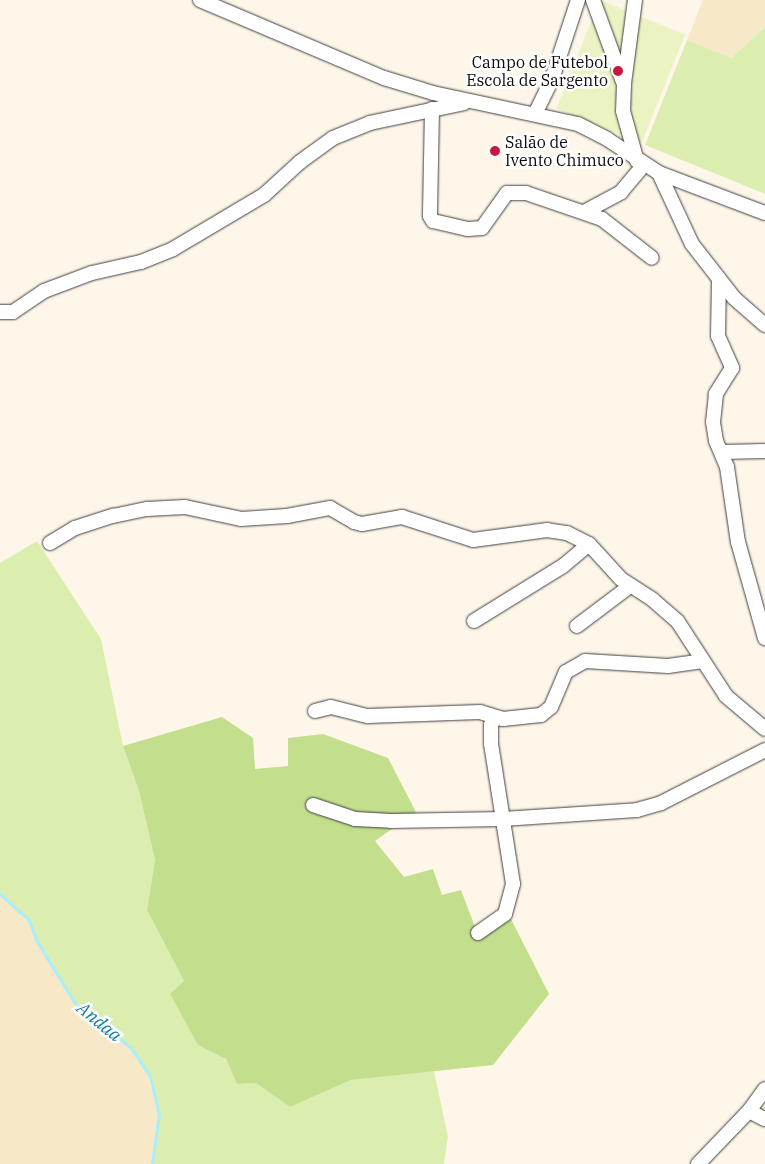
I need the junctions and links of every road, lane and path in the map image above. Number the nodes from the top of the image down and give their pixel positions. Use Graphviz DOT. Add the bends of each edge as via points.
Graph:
graph roads {
  1 [pos="200,0"];
  2 [pos="578,0"];
  3 [pos="593,0"];
  4 [pos="635,0"];
  5 [pos="624,84"];
  6 [pos="470,102"];
  7 [pos="432,109"];
  8 [pos="535,114"];
  9 [pos="641,163"];
  10 [pos="659,173"];
  11 [pos="586,211"];
  12 [pos="765,213"];
  13 [pos="652,258"];
  14 [pos="720,279"];
  15 [pos="0,312"];
  16 [pos="765,325"];
  17 [pos="765,451"];
  18 [pos="723,452"];
  19 [pos="50,543"];
  20 [pos="589,544"];
  21 [pos="630,586"];
  22 [pos="474,621"];
  23 [pos="577,626"];
  24 [pos="765,638"];
  25 [pos="703,661"];
  26 [pos="315,711"];
  27 [pos="495,717"];
  28 [pos="765,730"];
  29 [pos="765,750"];
  30 [pos="313,805"];
  31 [pos="503,819"];
  32 [pos="478,932"];
  33 [pos="765,1089"];
  34 [pos="749,1112"];
  35 [pos="765,1120"];
  36 [pos="698,1164"];
  1 -- 6 [label="street" via="384,78"];
  2 -- 8 [label="street" via="552,80"];
  3 -- 5 [label="street"];
  4 -- 5 [label="street"];
  5 -- 9 [label="street" via="623,110"];
  6 -- 7 [label="street"];
  6 -- 8 [label="street"];
  7 -- 11 [label="street" via="430,216 433,221 468,229 482,228 501,198 514,192"];
  7 -- 15 [label="street" via="370,123 333,138 300,162 264,195 173,250 141,262 92,273 44,291 14,312"];
  8 -- 9 [label="street" via="578,124 607,139"];
  9 -- 10 [label="street"];
  9 -- 11 [label="street" via="621,192"];
  10 -- 12 [label="street"];
  10 -- 14 [label="street" via="692,244"];
  11 -- 13 [label="street" via="602,219"];
  14 -- 16 [label="street" via="734,298"];
  14 -- 18 [label="street" via="718,336 732,368 714,401 716,442"];
  17 -- 18 [label="street"];
  18 -- 24 [label="street" via="734,496 738,542"];
  19 -- 20 [label="street" via="75,528 113,516 147,509 185,507 241,519 288,516 330,508 362,524 402,517 473,540 547,530 568,533"];
  20 -- 21 [label="street"];
  20 -- 22 [label="street" via="563,566"];
  21 -- 23 [label="street"];
  21 -- 25 [label="street" via="678,622"];
  25 -- 27 [label="street" via="668,666 585,661 566,672 546,712"];
  25 -- 28 [label="street" via="726,696"];
  26 -- 27 [label="street" via="331,707 368,716 480,712"];
  27 -- 31 [label="street" via="490,725 491,744"];
  29 -- 31 [label="street" via="661,803 637,810"];
  30 -- 31 [label="street" via="355,819"];
  31 -- 32 [label="street" via="513,884 511,902 497,922"];
  33 -- 34 [label="street"];
  34 -- 35 [label="street"];
  34 -- 36 [label="street"];
}
